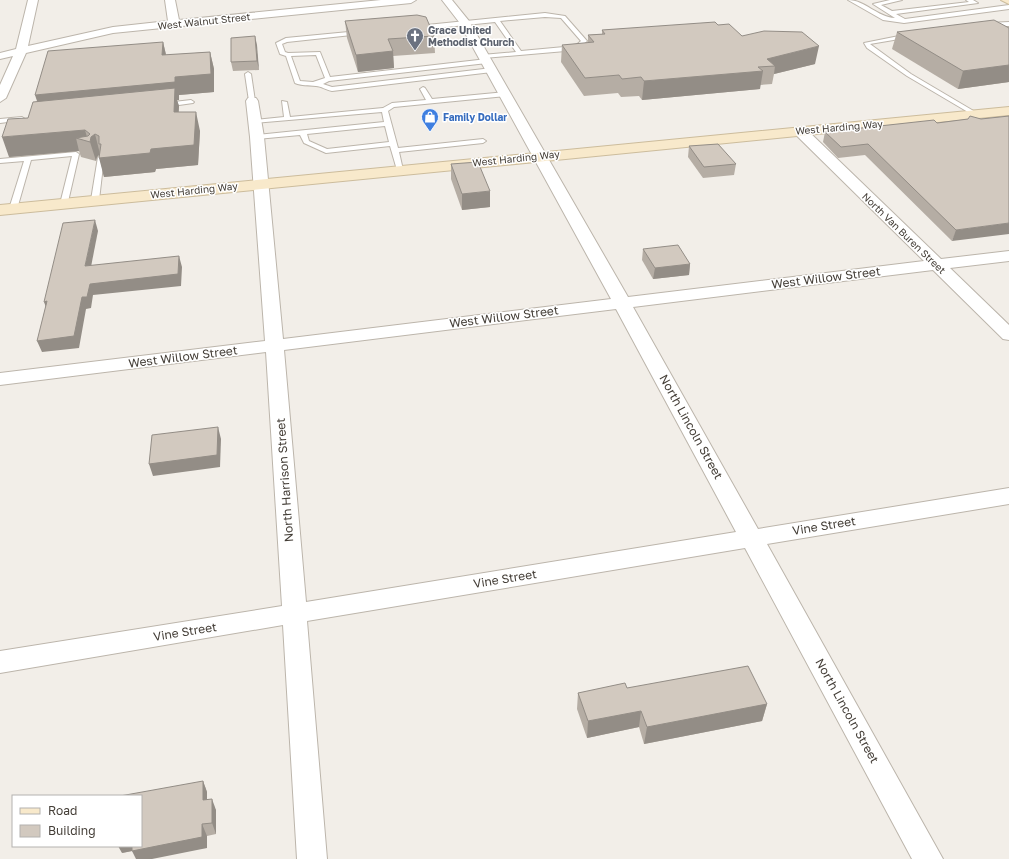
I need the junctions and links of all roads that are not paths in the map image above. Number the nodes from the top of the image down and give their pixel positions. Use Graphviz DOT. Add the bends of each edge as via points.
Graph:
graph roads {
  1 [pos="33,0"];
  2 [pos="170,0"];
  3 [pos="308,0"];
  4 [pos="411,0"];
  5 [pos="447,0"];
  6 [pos="851,0"];
  7 [pos="899,0"];
  8 [pos="969,0"];
  9 [pos="974,3"];
  10 [pos="1009,7"];
  11 [pos="314,10"];
  12 [pos="989,10"];
  13 [pos="892,13"];
  14 [pos="497,20"];
  15 [pos="904,20"];
  16 [pos="465,23"];
  17 [pos="174,24"];
  18 [pos="1009,24"];
  19 [pos="984,26"];
  20 [pos="407,29"];
  21 [pos="369,32"];
  22 [pos="917,35"];
  23 [pos="21,51"];
  24 [pos="520,53"];
  25 [pos="288,55"];
  26 [pos="0,56"];
  27 [pos="488,63"];
  28 [pos="248,74"];
  29 [pos="328,79"];
  30 [pos="318,84"];
  31 [pos="423,88"];
  32 [pos="506,94"];
  33 [pos="0,98"];
  34 [pos="252,101"];
  35 [pos="430,101"];
  36 [pos="191,102"];
  37 [pos="284,102"];
  38 [pos="159,105"];
  39 [pos="385,110"];
  40 [pos="1009,111"];
  41 [pos="975,114"];
  42 [pos="32,118"];
  43 [pos="287,119"];
  44 [pos="0,121"];
  45 [pos="388,124"];
  46 [pos="256,130"];
  47 [pos="800,130"];
  48 [pos="303,133"];
  49 [pos="483,141"];
  50 [pos="394,147"];
  51 [pos="101,156"];
  52 [pos="541,156"];
  53 [pos="28,158"];
  54 [pos="0,161"];
  55 [pos="400,170"];
  56 [pos="261,184"];
  57 [pos="95,200"];
  58 [pos="64,204"];
  59 [pos="6,209"];
  60 [pos="1009,256"];
  61 [pos="936,265"];
  62 [pos="623,303"];
  63 [pos="1009,336"];
  64 [pos="274,346"];
  65 [pos="0,379"];
  66 [pos="1009,496"];
  67 [pos="753,538"];
  68 [pos="294,614"];
  69 [pos="0,662"];
  70 [pos="312,859"];
  71 [pos="928,859"];
  1 -- 23 [label="street"];
  2 -- 17 [label="street"];
  3 -- 11 [label="street"];
  4 -- 11 [label="street, West Walnut Street"];
  5 -- 16 [label="street, North Lincoln Street"];
  6 -- 15 [label="lane" via="885,19"];
  7 -- 13 [label="lane" via="876,3"];
  8 -- 9 [label="lane"];
  9 -- 12 [label="lane"];
  9 -- 13 [label="lane"];
  10 -- 12 [label="lane"];
  11 -- 17 [label="street, West Walnut Street"];
  12 -- 15 [label="lane"];
  13 -- 15 [label="lane"];
  14 -- 16 [label="lane"];
  14 -- 24 [label="lane"];
  14 -- 24 [label="lane" via="545,15 563,17 584,41 576,48"];
  16 -- 20 [label="lane"];
  16 -- 27 [label="street, North Lincoln Street"];
  17 -- 23 [label="street, West Walnut Street" via="101,32"];
  18 -- 19 [label="lane"];
  21 -- 25 [label="lane" via="281,41 279,43 282,53"];
  22 -- 41 [label="lane" via="867,43 869,48 909,75"];
  23 -- 26 [label="street, West Walnut Street"];
  23 -- 33 [label="street"];
  24 -- 27 [label="lane"];
  25 -- 29 [label="lane" via="318,54"];
  25 -- 30 [label="lane" via="297,82"];
  27 -- 29 [label="lane"];
  27 -- 30 [label="lane" via="339,88 326,88"];
  27 -- 32 [label="street, North Lincoln Street"];
  28 -- 34 [label="lane"];
  29 -- 30 [label="lane"];
  31 -- 35 [label="lane"];
  32 -- 35 [label="lane"];
  32 -- 52 [label="street, North Lincoln Street"];
  34 -- 46 [label="street, North Harrison Street"];
  35 -- 39 [label="lane" via="392,105"];
  36 -- 38 [label="lane"];
  37 -- 43 [label="lane"];
  39 -- 43 [label="lane"];
  39 -- 45 [label="lane"];
  40 -- 41 [label="street, West Harding Way"];
  41 -- 47 [label="street, West Harding Way"];
  42 -- 44 [label="lane"];
  43 -- 46 [label="lane"];
  45 -- 48 [label="lane"];
  45 -- 50 [label="lane"];
  46 -- 48 [label="lane"];
  46 -- 56 [label="street, North Harrison Street"];
  47 -- 52 [label="street, West Harding Way"];
  47 -- 61 [label="street, North Van Buren Street"];
  48 -- 50 [label="lane" via="306,142 326,151"];
  49 -- 50 [label="lane"];
  50 -- 55 [label="lane"];
  51 -- 57 [label="lane"];
  52 -- 55 [label="street, West Harding Way"];
  52 -- 62 [label="street, North Lincoln Street"];
  53 -- 54 [label="lane"];
  53 -- 58 [label="lane" via="79,154"];
  53 -- 59 [label="lane"];
  55 -- 56 [label="street, West Harding Way"];
  56 -- 57 [label="street, West Harding Way"];
  56 -- 64 [label="street, North Harrison Street"];
  57 -- 58 [label="street, West Harding Way"];
  58 -- 59 [label="street, West Harding Way"];
  60 -- 61 [label="street, West Willow Street"];
  61 -- 62 [label="street, West Willow Street"];
  61 -- 63 [label="street, North Van Buren Street"];
  62 -- 64 [label="street, West Willow Street"];
  62 -- 67 [label="street, North Lincoln Street"];
  64 -- 65 [label="street, West Willow Street"];
  64 -- 68 [label="street, North Harrison Street"];
  66 -- 67 [label="street, Vine Street"];
  67 -- 68 [label="street, Vine Street"];
  67 -- 71 [label="street, North Lincoln Street"];
  68 -- 69 [label="street, Vine Street"];
  68 -- 70 [label="street, North Harrison Street"];
}
